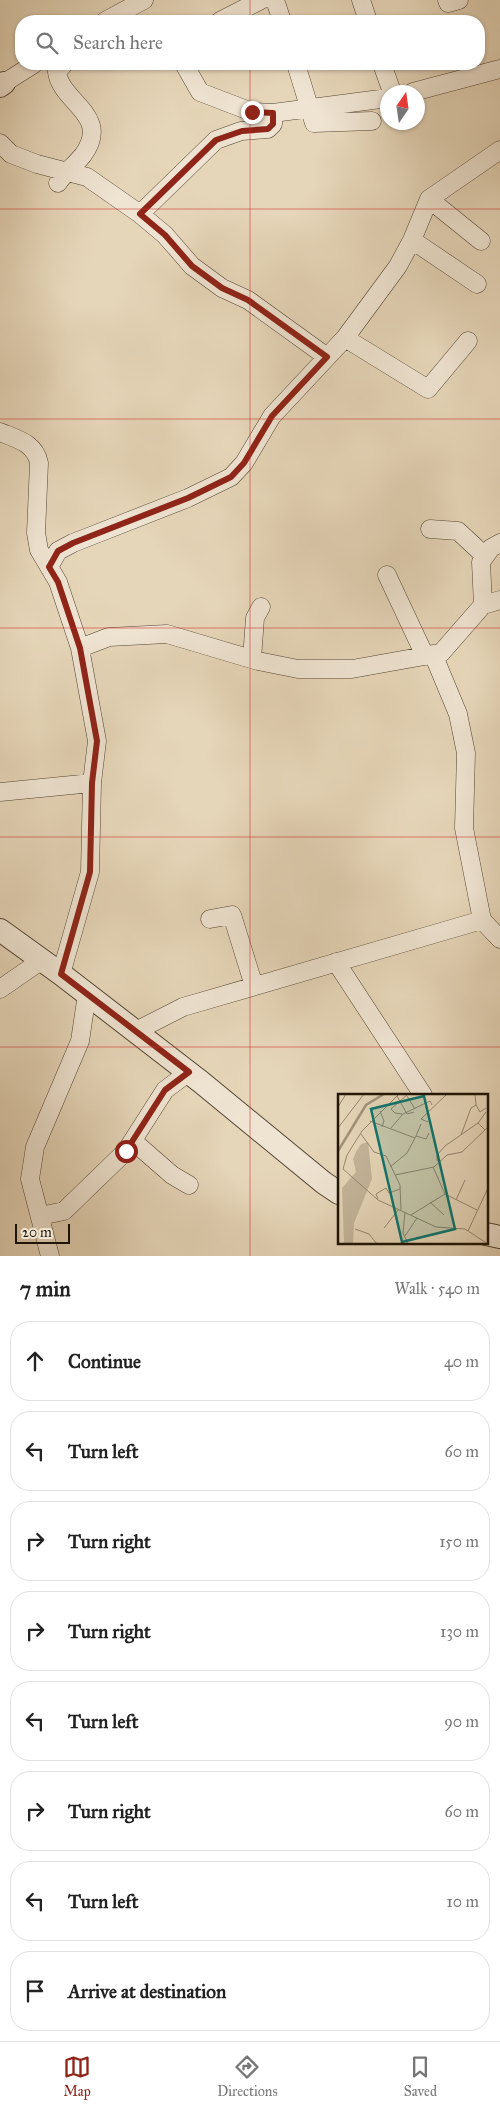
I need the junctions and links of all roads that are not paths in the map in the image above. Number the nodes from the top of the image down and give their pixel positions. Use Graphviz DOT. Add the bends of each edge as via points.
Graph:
graph roads {
  1 [pos="144,0"];
  2 [pos="261,0"];
  3 [pos="275,0"];
  4 [pos="361,0"];
  5 [pos="447,0"];
  6 [pos="459,0"];
  7 [pos="116,15"];
  8 [pos="232,15"];
  9 [pos="280,15"];
  10 [pos="366,15"];
  11 [pos="500,69"];
  12 [pos="24,70"];
  13 [pos="59,70"];
  14 [pos="187,70"];
  15 [pos="298,70"];
  16 [pos="384,70"];
  17 [pos="2,84"];
  18 [pos="390,85"];
  19 [pos="425,89"];
  20 [pos="380,99"];
  21 [pos="311,108"];
  22 [pos="273,113"];
  23 [pos="372,122"];
  24 [pos="0,143"];
  25 [pos="500,150"];
  26 [pos="62,178"];
  27 [pos="429,199"];
  28 [pos="140,214"];
  29 [pos="412,240"];
  30 [pos="481,240"];
  31 [pos="477,284"];
  32 [pos="346,338"];
  33 [pos="468,341"];
  34 [pos="327,357"];
  35 [pos="0,432"];
  36 [pos="430,529"];
  37 [pos="500,543"];
  38 [pos="485,556"];
  39 [pos="49,567"];
  40 [pos="387,575"];
  41 [pos="500,600"];
  42 [pos="483,605"];
  43 [pos="261,607"];
  44 [pos="80,648"];
  45 [pos="429,655"];
  46 [pos="252,659"];
  47 [pos="92,783"];
  48 [pos="0,792"];
  49 [pos="210,919"];
  50 [pos="482,920"];
  51 [pos="0,930"];
  52 [pos="500,940"];
  53 [pos="42,960"];
  54 [pos="336,962"];
  55 [pos="61,974"];
  56 [pos="254,986"];
  57 [pos="0,989"];
  58 [pos="87,994"];
  59 [pos="136,1031"];
  60 [pos="189,1072"];
  61 [pos="422,1094"];
  62 [pos="133,1141"];
  63 [pos="189,1184"];
  64 [pos="338,1192"];
  65 [pos="40,1216"];
  66 [pos="50,1256"];
  1 -- 7 [label="street"];
  2 -- 8 [label="street"];
  3 -- 9 [label="street"];
  4 -- 10 [label="street"];
  5 -- 6 [label="street" via="448,3"];
  11 -- 19 [label="street"];
  12 -- 17 [label="street"];
  13 -- 26 [label="street" via="58,81 86,112 92,126 90,142 83,155"];
  14 -- 22 [label="street" via="200,92 252,112"];
  15 -- 21 [label="street"];
  16 -- 18 [label="street"];
  20 -- 21 [label="street"];
  21 -- 22 [label="street"];
  21 -- 23 [label="street" via="314,124"];
  22 -- 28 [label="street" via="273,124 268,129 242,131 216,140"];
  24 -- 26 [label="street" via="11,154"];
  25 -- 27 [label="street"];
  26 -- 28 [label="street" via="87,177"];
  27 -- 29 [label="street"];
  27 -- 30 [label="street"];
  28 -- 34 [label="street" via="165,235 192,266 222,288 248,300"];
  29 -- 31 [label="street"];
  29 -- 32 [label="street" via="398,266"];
  32 -- 33 [label="street" via="428,389"];
  32 -- 34 [label="street"];
  34 -- 39 [label="street" via="272,416 244,463 231,477 188,498 73,543 58,551"];
  35 -- 39 [label="street" via="28,444 37,453 36,533 39,550"];
  36 -- 38 [label="street" via="458,531"];
  37 -- 38 [label="street"];
  38 -- 42 [label="street" via="480,562"];
  39 -- 44 [label="street" via="58,582"];
  40 -- 45 [label="street"];
  41 -- 42 [label="street"];
  42 -- 45 [label="street" via="441,653"];
  43 -- 46 [label="street" via="255,618"];
  44 -- 46 [label="street" via="109,637 167,634"];
  44 -- 47 [label="street" via="97,741"];
  45 -- 46 [label="street" via="352,669 298,669"];
  45 -- 50 [label="street" via="458,714 466,753 464,828"];
  47 -- 48 [label="street"];
  47 -- 55 [label="street" via="90,872"];
  49 -- 56 [label="street" via="232,915"];
  50 -- 52 [label="street"];
  50 -- 54 [label="street"];
  51 -- 53 [label="street"];
  53 -- 55 [label="street"];
  53 -- 57 [label="street"];
  54 -- 56 [label="street"];
  54 -- 61 [label="street"];
  55 -- 58 [label="street"];
  56 -- 59 [label="street" via="183,1007"];
  58 -- 59 [label="street"];
  58 -- 65 [label="street" via="80,1041 35,1147 30,1179"];
  59 -- 60 [label="street"];
  60 -- 62 [label="street" via="165,1090"];
  60 -- 64 [label="street"];
  62 -- 63 [label="street"];
  62 -- 65 [label="street" via="64,1211"];
  65 -- 66 [label="street"];
}
